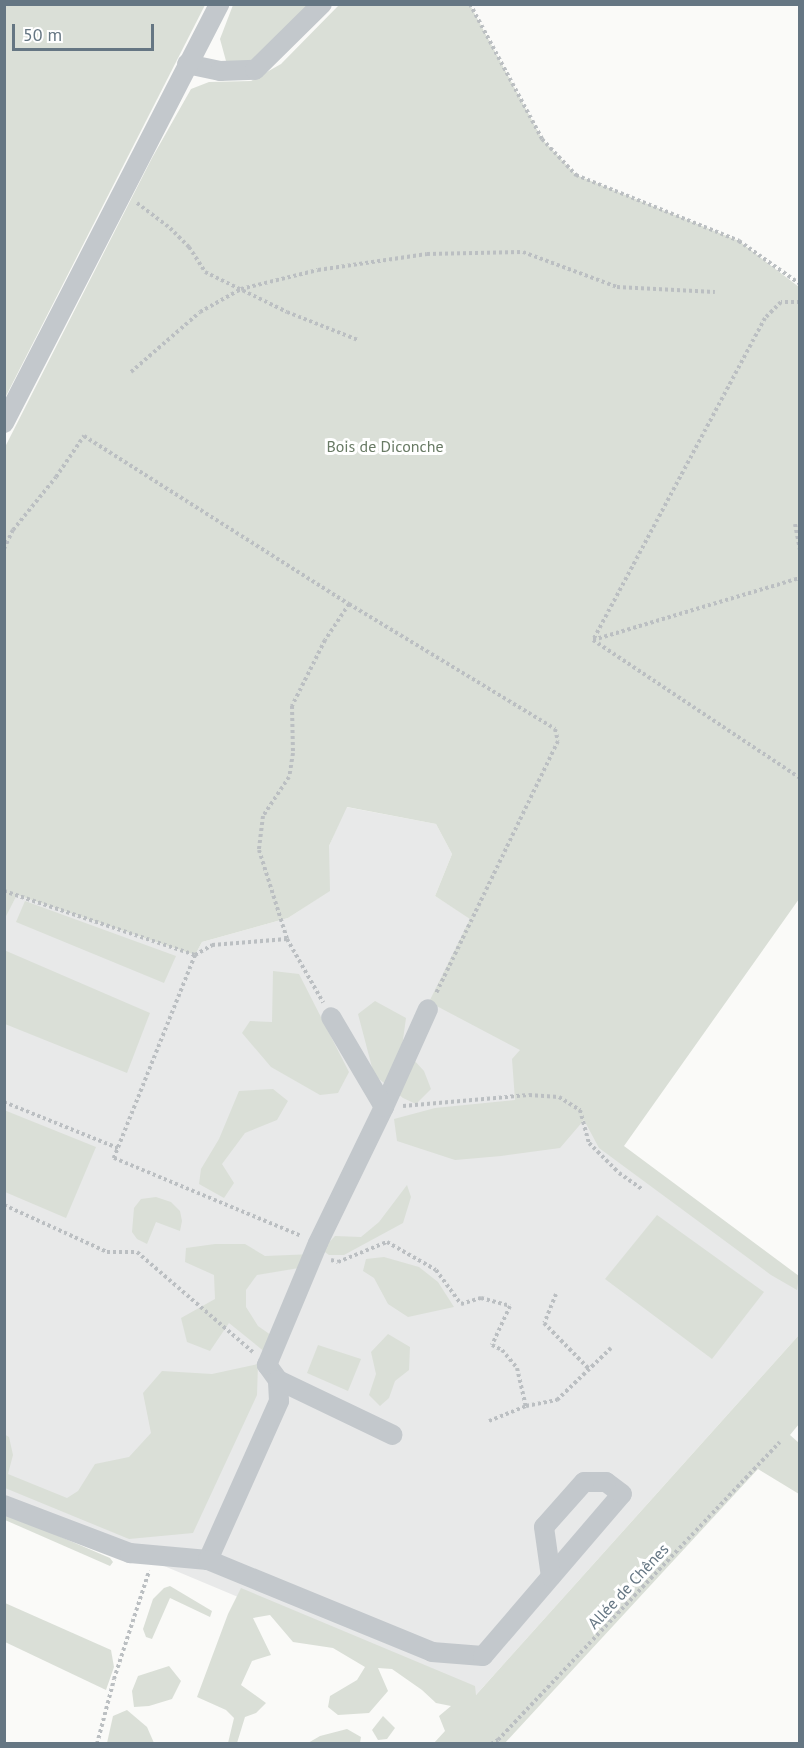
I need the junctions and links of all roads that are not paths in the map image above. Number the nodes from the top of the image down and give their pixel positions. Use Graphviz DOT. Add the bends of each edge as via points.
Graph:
graph roads {
  1 [pos="219,4"];
  2 [pos="322,4"];
  3 [pos="187,64"];
  4 [pos="4,423"];
  5 [pos="428,1009"];
  6 [pos="331,1017"];
  7 [pos="384,1107"];
  8 [pos="273,1372"];
  9 [pos="393,1435"];
  10 [pos="4,1505"];
  11 [pos="208,1560"];
  12 [pos="551,1577"];
  1 -- 3 [label="street"];
  2 -- 3 [label="street" via="255,70 220,71"];
  3 -- 4 [label="street"];
  5 -- 7 [label="street"];
  6 -- 7 [label="street"];
  7 -- 8 [label="street" via="316,1249"];
  8 -- 9 [label="street"];
  8 -- 11 [label="street" via="279,1401"];
  10 -- 11 [label="street" via="130,1553"];
  11 -- 12 [label="street" via="432,1652 483,1656"];
  12 -- 12 [label="street" via="621,1494 606,1482 584,1482 544,1527"];
}
